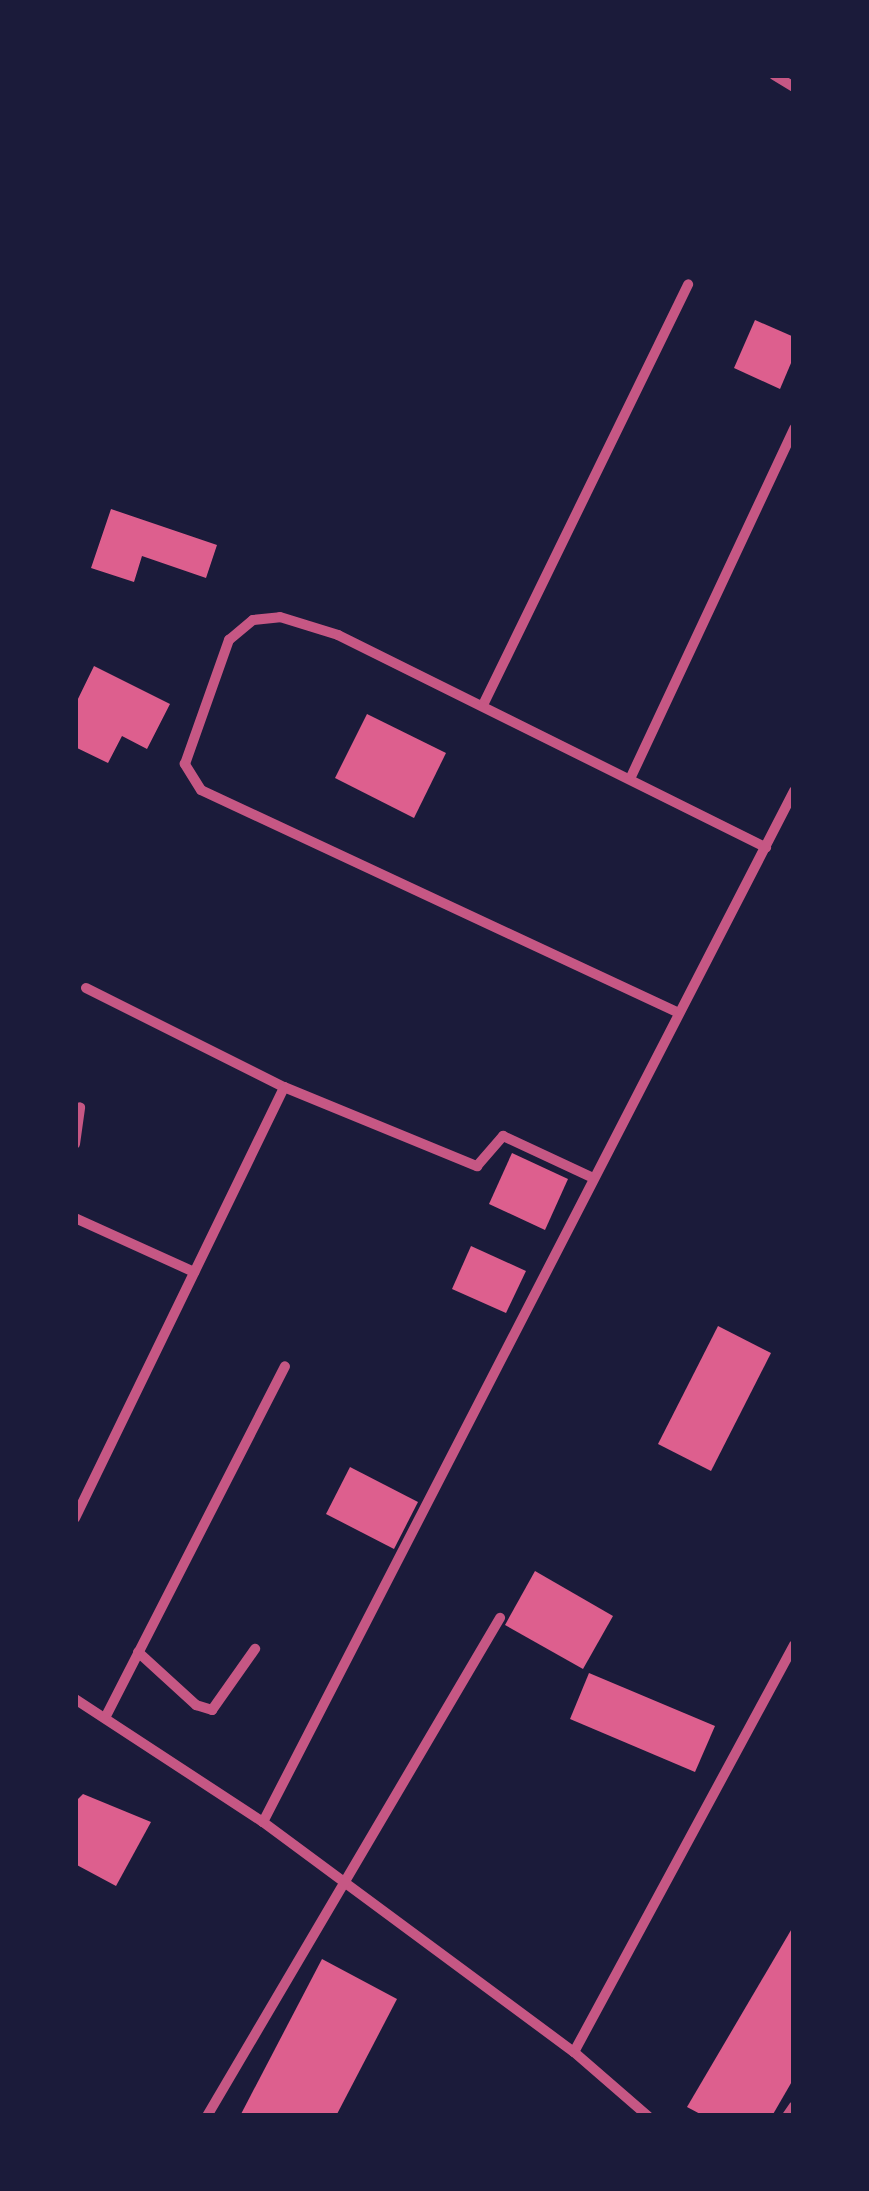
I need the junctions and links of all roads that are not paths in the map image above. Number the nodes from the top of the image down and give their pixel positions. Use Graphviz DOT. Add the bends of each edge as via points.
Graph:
graph roads {
  1 [pos="774,75"];
  2 [pos="794,87"];
  3 [pos="688,284"];
  4 [pos="794,428"];
  5 [pos="483,706"];
  6 [pos="630,779"];
  7 [pos="794,791"];
  8 [pos="766,847"];
  9 [pos="86,988"];
  10 [pos="679,1013"];
  11 [pos="284,1086"];
  12 [pos="80,1107"];
  13 [pos="75,1144"];
  14 [pos="593,1178"];
  15 [pos="75,1218"];
  16 [pos="194,1272"];
  17 [pos="284,1366"];
  18 [pos="75,1518"];
  19 [pos="500,1618"];
  20 [pos="794,1646"];
  21 [pos="255,1650"];
  22 [pos="138,1652"];
  23 [pos="75,1700"];
  24 [pos="106,1718"];
  25 [pos="263,1822"];
  26 [pos="346,1884"];
  27 [pos="574,2052"];
  28 [pos="794,2106"];
  29 [pos="206,2116"];
  30 [pos="648,2116"];
  31 [pos="787,2116"];
  1 -- 2 [label="street"];
  3 -- 5 [label="street"];
  4 -- 6 [label="street"];
  5 -- 6 [label="street"];
  5 -- 10 [label="street" via="338,635 280,617 253,620 229,640 185,764 200,790"];
  6 -- 8 [label="street"];
  7 -- 8 [label="street"];
  8 -- 10 [label="street"];
  9 -- 11 [label="street"];
  10 -- 14 [label="street"];
  11 -- 14 [label="street" via="477,1166 503,1136"];
  11 -- 16 [label="street"];
  12 -- 13 [label="street"];
  14 -- 25 [label="street"];
  15 -- 16 [label="street"];
  16 -- 18 [label="street"];
  17 -- 22 [label="street"];
  19 -- 26 [label="street"];
  20 -- 27 [label="street"];
  21 -- 22 [label="street" via="212,1710 196,1706"];
  22 -- 24 [label="street"];
  23 -- 24 [label="street"];
  24 -- 25 [label="street"];
  25 -- 26 [label="street"];
  26 -- 27 [label="street"];
  26 -- 29 [label="street"];
  27 -- 30 [label="street"];
  28 -- 31 [label="street"];
}
